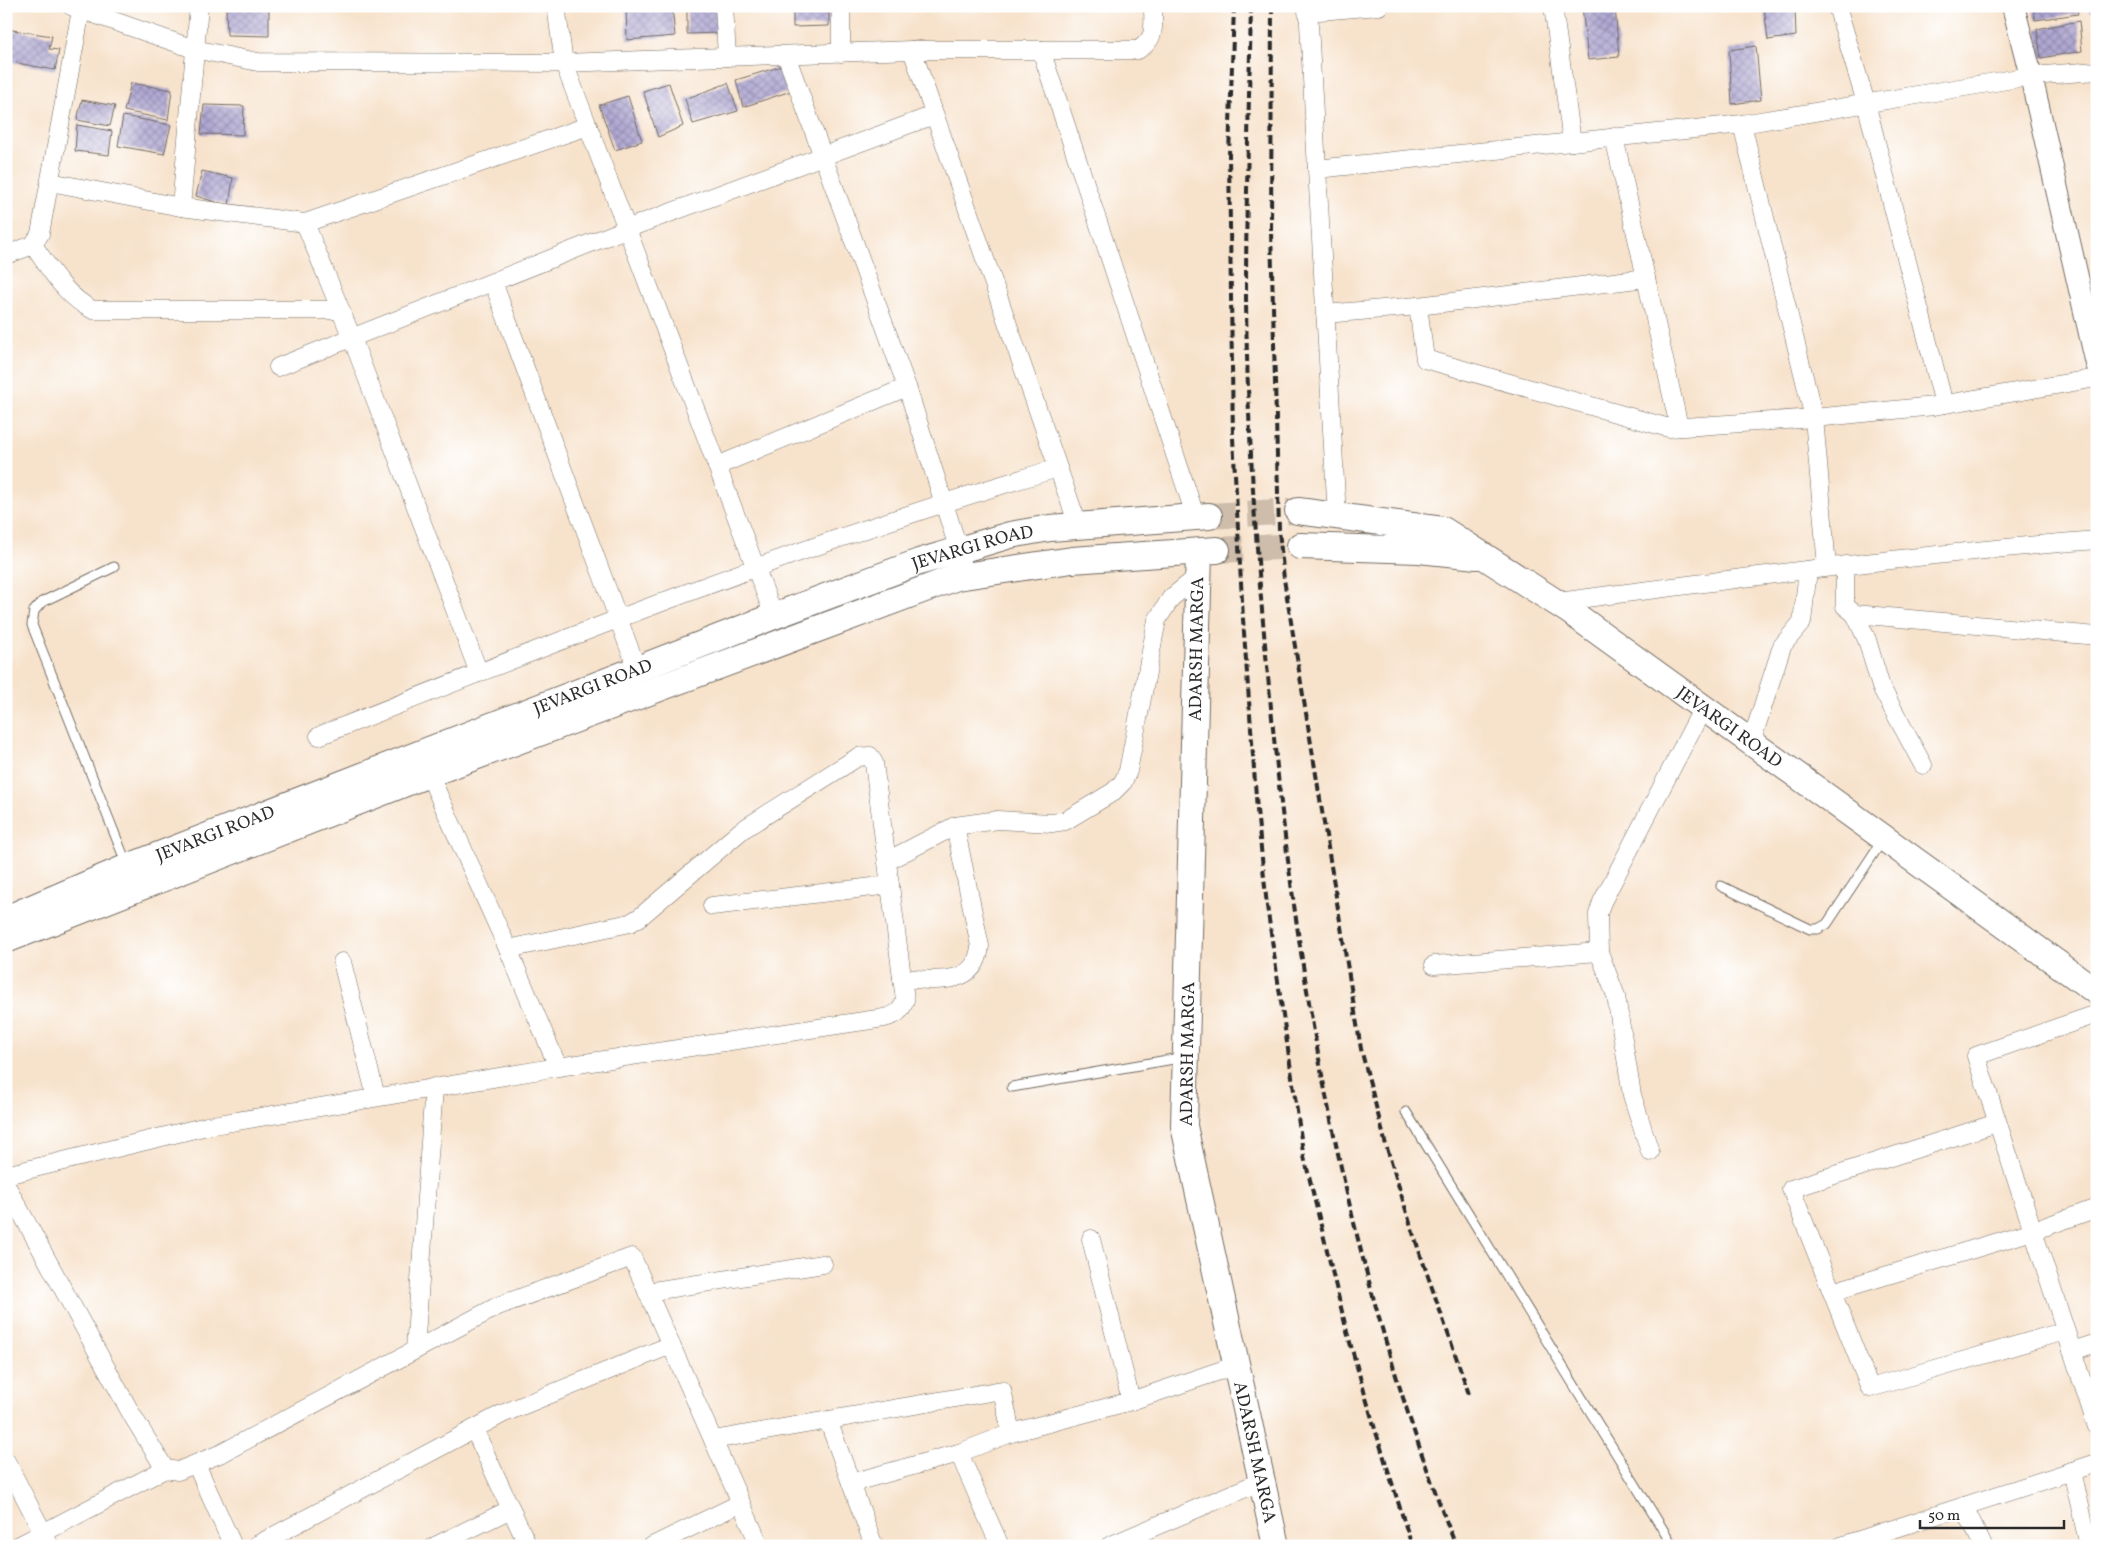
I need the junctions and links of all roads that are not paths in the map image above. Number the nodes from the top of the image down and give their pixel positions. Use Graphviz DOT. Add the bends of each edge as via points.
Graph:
graph roads {
  1 [pos="199,6"];
  2 [pos="556,6"];
  3 [pos="724,6"];
  4 [pos="840,6"];
  5 [pos="1153,6"];
  6 [pos="1379,6"];
  7 [pos="1553,6"];
  8 [pos="1838,6"];
  9 [pos="2013,6"];
  10 [pos="76,8"];
  11 [pos="1307,9"];
  12 [pos="194,49"];
  13 [pos="912,50"];
  14 [pos="1041,50"];
  15 [pos="841,53"];
  16 [pos="786,55"];
  17 [pos="727,57"];
  18 [pos="564,63"];
  19 [pos="2097,71"];
  20 [pos="2031,76"];
  21 [pos="1866,104"];
  22 [pos="934,115"];
  23 [pos="1742,124"];
  24 [pos="588,126"];
  25 [pos="1614,138"];
  26 [pos="1572,142"];
  27 [pos="823,157"];
  28 [pos="1317,169"];
  29 [pos="50,182"];
  30 [pos="181,207"];
  31 [pos="305,223"];
  32 [pos="626,229"];
  33 [pos="33,245"];
  34 [pos="6,254"];
  35 [pos="1646,278"];
  36 [pos="492,282"];
  37 [pos="1418,306"];
  38 [pos="340,310"];
  39 [pos="1325,314"];
  40 [pos="352,338"];
  41 [pos="2097,364"];
  42 [pos="278,367"];
  43 [pos="2097,378"];
  44 [pos="907,387"];
  45 [pos="1944,404"];
  46 [pos="1814,418"];
  47 [pos="1679,427"];
  48 [pos="717,466"];
  49 [pos="1058,468"];
  50 [pos="943,502"];
  51 [pos="1298,511"];
  52 [pos="1202,516"];
  53 [pos="1337,516"];
  54 [pos="1078,525"];
  55 [pos="2097,540"];
  56 [pos="1300,546"];
  57 [pos="958,550"];
  58 [pos="1483,557"];
  59 [pos="1204,560"];
  60 [pos="1845,566"];
  61 [pos="114,567"];
  62 [pos="757,567"];
  63 [pos="1827,567"];
  64 [pos="1808,570"];
  65 [pos="967,575"];
  66 [pos="1556,602"];
  67 [pos="1855,614"];
  68 [pos="774,616"];
  69 [pos="619,617"];
  70 [pos="2097,636"];
  71 [pos="637,669"];
  72 [pos="479,673"];
  73 [pos="1703,708"];
  74 [pos="319,736"];
  75 [pos="1751,744"];
  76 [pos="1924,766"];
  77 [pos="429,774"];
  78 [pos="955,826"];
  79 [pos="1884,838"];
  80 [pos="887,861"];
  81 [pos="128,867"];
  82 [pos="890,885"];
  83 [pos="1721,886"];
  84 [pos="712,906"];
  85 [pos="6,919"];
  86 [pos="6,940"];
  87 [pos="508,949"];
  88 [pos="1599,952"];
  89 [pos="342,962"];
  90 [pos="1434,965"];
  91 [pos="902,978"];
  92 [pos="2097,992"];
  93 [pos="2097,1014"];
  94 [pos="1186,1056"];
  95 [pos="558,1067"];
  96 [pos="434,1087"];
  97 [pos="1012,1087"];
  98 [pos="376,1097"];
  99 [pos="1406,1112"];
  100 [pos="1998,1124"];
  101 [pos="1650,1152"];
  102 [pos="6,1175"];
  103 [pos="6,1185"];
  104 [pos="2097,1208"];
  105 [pos="2032,1231"];
  106 [pos="1091,1239"];
  107 [pos="823,1264"];
  108 [pos="647,1292"];
  109 [pos="1832,1292"];
  110 [pos="2065,1331"];
  111 [pos="2097,1343"];
  112 [pos="671,1345"];
  113 [pos="415,1350"];
  114 [pos="2072,1351"];
  115 [pos="1237,1365"];
  116 [pos="1131,1401"];
  117 [pos="828,1420"];
  118 [pos="2097,1427"];
  119 [pos="474,1430"];
  120 [pos="1011,1433"];
  121 [pos="713,1440"];
  122 [pos="959,1453"];
  123 [pos="6,1461"];
  124 [pos="2097,1463"];
  125 [pos="196,1464"];
  126 [pos="165,1470"];
  127 [pos="2072,1471"];
  128 [pos="1262,1482"];
  129 [pos="851,1483"];
  130 [pos="741,1503"];
  131 [pos="1964,1506"];
  132 [pos="511,1509"];
  133 [pos="47,1539"];
  134 [pos="18,1546"];
  135 [pos="233,1546"];
  136 [pos="255,1546"];
  137 [pos="435,1546"];
  138 [pos="528,1546"];
  139 [pos="652,1546"];
  140 [pos="760,1546"];
  141 [pos="874,1546"];
  142 [pos="1000,1546"];
  143 [pos="1109,1546"];
  144 [pos="1276,1546"];
  145 [pos="1673,1546"];
  146 [pos="1842,1546"];
  147 [pos="1983,1546"];
  148 [pos="2090,1546"];
  1 -- 12 [label="street"];
  2 -- 18 [label="street"];
  3 -- 17 [label="street"];
  4 -- 15 [label="street"];
  5 -- 14 [label="street" via="1153,31 1149,43 1138,50"];
  6 -- 11 [label="street"];
  7 -- 26 [label="street"];
  8 -- 21 [label="street"];
  9 -- 20 [label="street"];
  10 -- 12 [label="street"];
  10 -- 29 [label="street"];
  11 -- 28 [label="street"];
  12 -- 18 [label="street" via="258,62"];
  12 -- 30 [label="street"];
  13 -- 14 [label="street"];
  13 -- 15 [label="street"];
  13 -- 22 [label="street"];
  14 -- 52 [label="street"];
  15 -- 16 [label="street"];
  16 -- 17 [label="street"];
  16 -- 27 [label="street"];
  17 -- 18 [label="street"];
  18 -- 24 [label="street"];
  19 -- 20 [label="street"];
  20 -- 21 [label="street"];
  20 -- 41 [label="street"];
  21 -- 23 [label="street"];
  21 -- 45 [label="street"];
  22 -- 27 [label="street"];
  22 -- 49 [label="street"];
  23 -- 25 [label="street"];
  23 -- 46 [label="street"];
  24 -- 31 [label="street"];
  24 -- 32 [label="street"];
  25 -- 26 [label="street"];
  25 -- 35 [label="street"];
  26 -- 28 [label="street"];
  27 -- 32 [label="street"];
  27 -- 44 [label="street"];
  28 -- 39 [label="street"];
  29 -- 30 [label="street"];
  29 -- 33 [label="street" via="40,234"];
  30 -- 31 [label="street"];
  31 -- 38 [label="street"];
  32 -- 36 [label="street"];
  32 -- 48 [label="street"];
  33 -- 34 [label="street"];
  33 -- 38 [label="street" via="67,292 93,310"];
  35 -- 37 [label="street"];
  35 -- 47 [label="street"];
  36 -- 40 [label="street"];
  36 -- 69 [label="street"];
  37 -- 39 [label="street"];
  37 -- 47 [label="street" via="1425,359 1669,428"];
  38 -- 40 [label="street"];
  39 -- 53 [label="street"];
  40 -- 42 [label="street"];
  40 -- 72 [label="street"];
  43 -- 45 [label="street"];
  44 -- 48 [label="street"];
  44 -- 50 [label="street"];
  45 -- 46 [label="street"];
  46 -- 47 [label="street"];
  46 -- 63 [label="street"];
  48 -- 62 [label="street"];
  49 -- 50 [label="street"];
  49 -- 54 [label="street"];
  50 -- 57 [label="street"];
  50 -- 62 [label="street"];
  51 -- 53 [label="main road, JEVARGI ROAD"];
  52 -- 54 [label="main road, JEVARGI ROAD"];
  53 -- 58 [label="main road, JEVARGI ROAD" via="1443,530"];
  54 -- 57 [label="main road, JEVARGI ROAD" via="1010,535"];
  55 -- 60 [label="street"];
  56 -- 58 [label="main road" via="1418,550"];
  57 -- 65 [label="street"];
  57 -- 68 [label="main road, JEVARGI ROAD"];
  58 -- 66 [label="main road, JEVARGI ROAD"];
  59 -- 65 [label="main road" via="1072,560"];
  59 -- 78 [label="street" via="1171,598 1157,620 1128,771 1123,782 1113,792 1065,821 998,820"];
  59 -- 94 [label="main road, ADARSH MARGA"];
  60 -- 63 [label="street"];
  60 -- 67 [label="street" via="1845,606"];
  61 -- 81 [label="lane" via="42,602 34,612 32,625"];
  62 -- 68 [label="street"];
  62 -- 69 [label="street"];
  63 -- 64 [label="street"];
  64 -- 66 [label="street"];
  64 -- 75 [label="street" via="1802,622 1782,646"];
  65 -- 77 [label="main road" via="957,576"];
  66 -- 73 [label="main road, JEVARGI ROAD"];
  67 -- 70 [label="street"];
  67 -- 76 [label="street" via="1867,640 1881,687"];
  68 -- 71 [label="main road, JEVARGI ROAD"];
  69 -- 71 [label="street"];
  69 -- 72 [label="street"];
  71 -- 81 [label="main road, JEVARGI ROAD"];
  72 -- 74 [label="street"];
  73 -- 75 [label="main road, JEVARGI ROAD"];
  73 -- 88 [label="street" via="1602,902 1598,914"];
  75 -- 79 [label="main road, JEVARGI ROAD"];
  77 -- 86 [label="main road"];
  77 -- 87 [label="street"];
  78 -- 80 [label="street"];
  78 -- 91 [label="street" via="980,946 978,959 971,970 955,978"];
  79 -- 83 [label="lane" via="1827,924 1818,929 1810,929"];
  79 -- 92 [label="main road, JEVARGI ROAD"];
  80 -- 82 [label="street"];
  80 -- 87 [label="street" via="876,769 870,756 865,755 742,830 630,923"];
  81 -- 85 [label="main road, JEVARGI ROAD"];
  82 -- 84 [label="street"];
  82 -- 91 [label="street"];
  87 -- 95 [label="street"];
  88 -- 90 [label="street"];
  88 -- 101 [label="street" via="1616,996 1632,1095"];
  89 -- 98 [label="street"];
  91 -- 95 [label="street" via="905,1000 902,1010 884,1018"];
  93 -- 100 [label="street" via="1976,1056"];
  94 -- 97 [label="lane"];
  94 -- 115 [label="main road, ADARSH MARGA" via="1184,1126"];
  95 -- 96 [label="street"];
  96 -- 98 [label="street"];
  96 -- 113 [label="street"];
  98 -- 102 [label="street" via="207,1126"];
  99 -- 145 [label="lane"];
  100 -- 105 [label="street"];
  100 -- 109 [label="street" via="1791,1189"];
  103 -- 126 [label="street"];
  104 -- 105 [label="street"];
  105 -- 109 [label="street"];
  105 -- 110 [label="street"];
  106 -- 116 [label="street"];
  107 -- 108 [label="street"];
  108 -- 112 [label="street"];
  108 -- 113 [label="street" via="632,1257 498,1306"];
  109 -- 110 [label="street" via="1870,1388"];
  110 -- 114 [label="street"];
  111 -- 114 [label="street"];
  112 -- 119 [label="street" via="502,1414"];
  112 -- 121 [label="street"];
  113 -- 125 [label="street"];
  114 -- 118 [label="street"];
  115 -- 116 [label="street"];
  115 -- 128 [label="main road, ADARSH MARGA"];
  116 -- 120 [label="street"];
  117 -- 120 [label="street" via="1002,1390"];
  117 -- 121 [label="street"];
  117 -- 129 [label="street"];
  119 -- 132 [label="street"];
  119 -- 136 [label="street"];
  120 -- 122 [label="street"];
  121 -- 130 [label="street"];
  122 -- 129 [label="street"];
  122 -- 142 [label="street"];
  123 -- 133 [label="street"];
  124 -- 127 [label="street"];
  125 -- 126 [label="street" via="178,1471"];
  125 -- 135 [label="street"];
  126 -- 133 [label="street"];
  127 -- 131 [label="street"];
  127 -- 148 [label="street"];
  128 -- 143 [label="street"];
  128 -- 144 [label="main road, ADARSH MARGA"];
  129 -- 141 [label="street"];
  130 -- 139 [label="street"];
  130 -- 140 [label="street"];
  131 -- 146 [label="street"];
  131 -- 147 [label="street"];
  132 -- 137 [label="street"];
  132 -- 138 [label="street"];
  133 -- 134 [label="street"];
}
